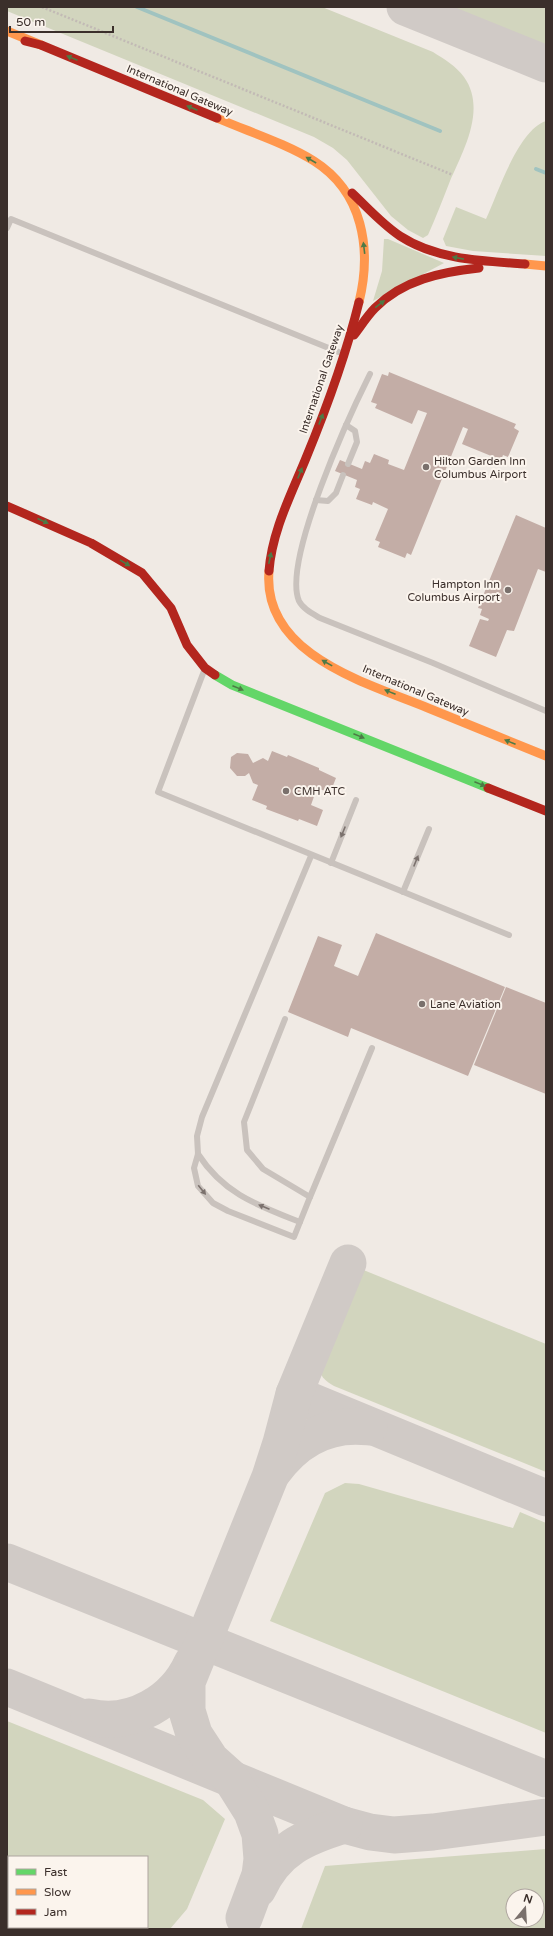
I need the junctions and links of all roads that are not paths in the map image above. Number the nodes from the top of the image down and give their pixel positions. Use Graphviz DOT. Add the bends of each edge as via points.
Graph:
graph roads {
  1 [pos="7,31"];
  2 [pos="7,38"];
  3 [pos="41,45"];
  4 [pos="342,183"];
  5 [pos="7,228"];
  6 [pos="525,264"];
  7 [pos="546,266"];
  8 [pos="348,342"];
  9 [pos="344,354"];
  10 [pos="370,374"];
  11 [pos="346,425"];
  12 [pos="348,464"];
  13 [pos="343,475"];
  14 [pos="316,500"];
  15 [pos="7,506"];
  16 [pos="204,668"];
  17 [pos="546,711"];
  18 [pos="546,758"];
  19 [pos="356,800"];
  20 [pos="546,811"];
  21 [pos="429,829"];
  22 [pos="311,856"];
  23 [pos="331,863"];
  24 [pos="403,892"];
  25 [pos="509,935"];
  26 [pos="285,1019"];
  27 [pos="372,1048"];
  28 [pos="198,1154"];
  29 [pos="310,1197"];
  30 [pos="300,1222"];
  1 -- 3 [label="main road, International Gateway"];
  2 -- 3 [label="main road"];
  4 -- 3 [label="main road, International Gateway, one-way" via="319,164 300,153"];
  6 -- 4 [label="main road, one-way" via="457,258 418,246 386,226"];
  8 -- 4 [label="main road, International Gateway, one-way" via="361,292 365,254 360,220"];
  5 -- 9 [label="lane" via="11,219"];
  6 -- 7 [label="main road"];
  8 -- 6 [label="main road, one-way" via="375,307 403,287 434,275 460,270"];
  8 -- 9 [label="main road, International Gateway"];
  18 -- 9 [label="main road, International Gateway, one-way" via="362,681 324,662 305,649 274,612 269,590 268,564 274,537"];
  10 -- 11 [label="lane"];
  11 -- 12 [label="lane" via="355,431 357,442"];
  11 -- 14 [label="lane"];
  13 -- 14 [label="lane" via="336,493 328,501"];
  14 -- 17 [label="lane" via="300,551 296,586 299,602 320,618 433,662"];
  15 -- 16 [label="main road, one-way" via="91,543 142,573 171,608 187,645"];
  16 -- 20 [label="main road, one-way" via="234,686"];
  16 -- 22 [label="lane" via="158,792"];
  19 -- 23 [label="lane, one-way"];
  24 -- 21 [label="lane, one-way"];
  22 -- 23 [label="lane"];
  22 -- 28 [label="lane" via="202,1117 197,1136"];
  23 -- 24 [label="lane"];
  24 -- 25 [label="lane"];
  26 -- 29 [label="lane" via="244,1122 247,1150 263,1169"];
  27 -- 29 [label="lane"];
  30 -- 28 [label="lane, one-way" via="259,1205 227,1187 209,1171"];
  28 -- 30 [label="lane, one-way" via="194,1168 198,1186 213,1202 228,1211 294,1236"];
  29 -- 30 [label="lane"];
}
